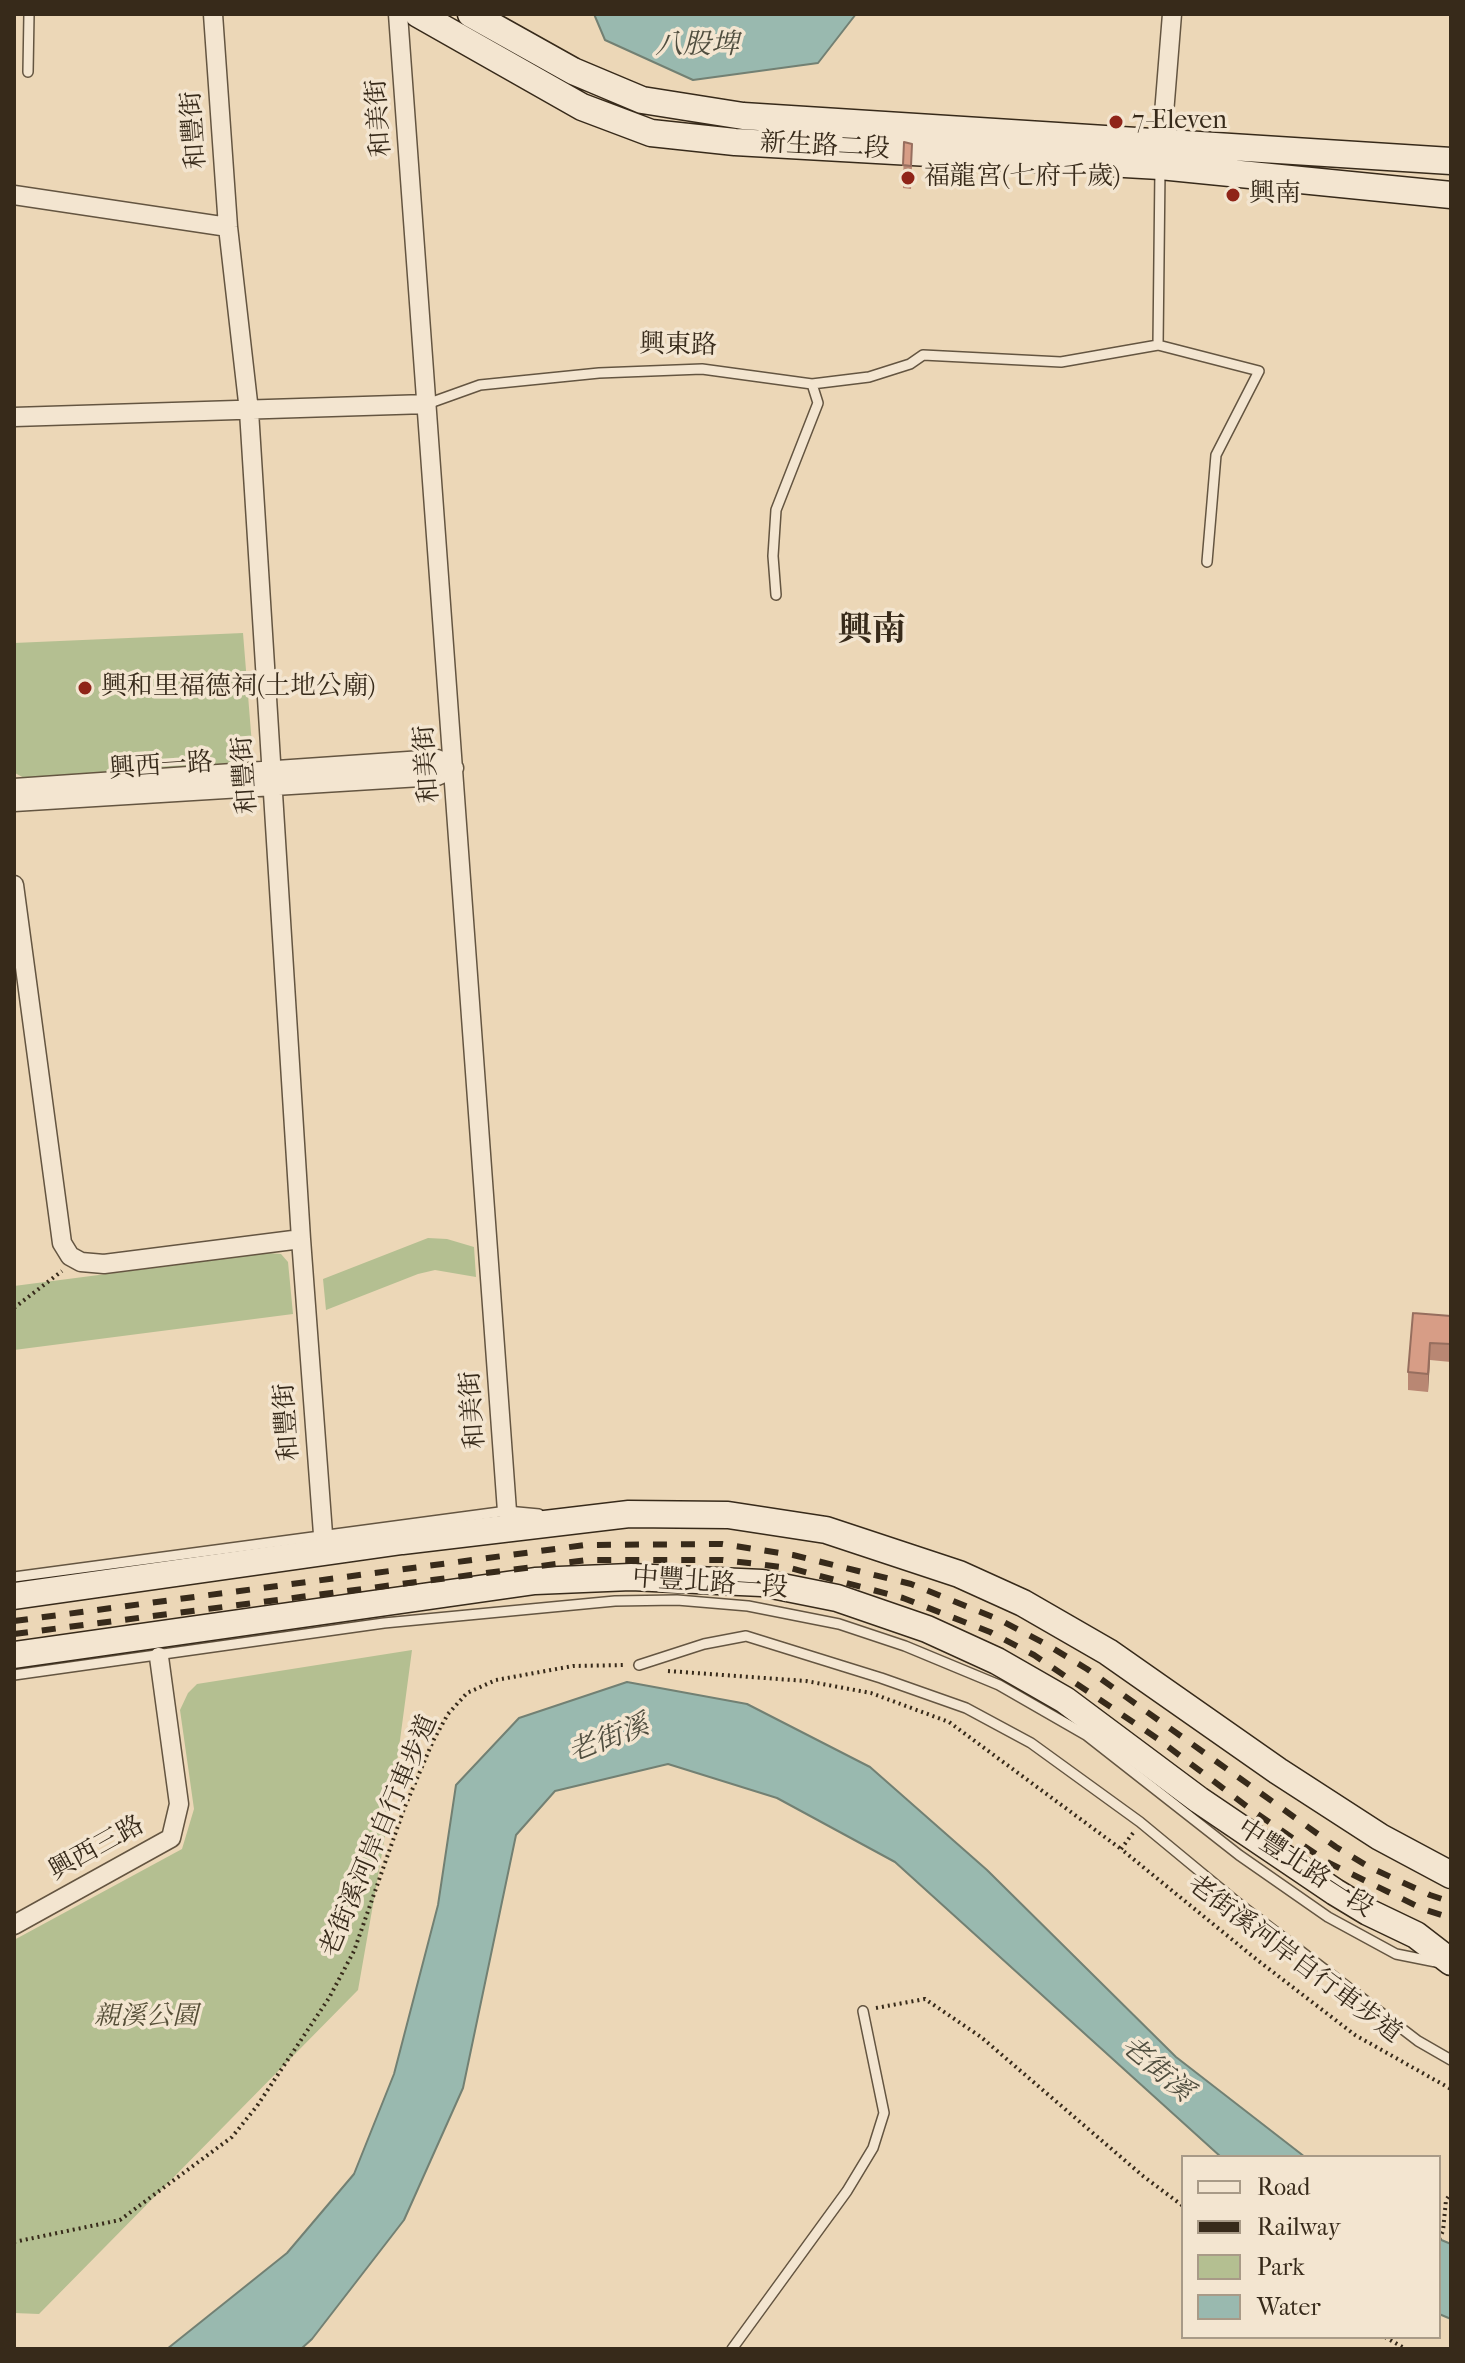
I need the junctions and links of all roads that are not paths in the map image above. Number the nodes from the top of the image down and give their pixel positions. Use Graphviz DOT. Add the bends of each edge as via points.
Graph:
graph roads {
  1 [pos="29,14"];
  2 [pos="213,14"];
  3 [pos="398,14"];
  4 [pos="418,14"];
  5 [pos="471,14"];
  6 [pos="1172,14"];
  7 [pos="28,72"];
  8 [pos="1161,153"];
  9 [pos="1451,161"];
  10 [pos="14,195"];
  11 [pos="1451,195"];
  12 [pos="228,227"];
  13 [pos="1158,345"];
  14 [pos="812,384"];
  15 [pos="427,404"];
  16 [pos="249,411"];
  17 [pos="14,417"];
  18 [pos="1207,562"];
  19 [pos="776,595"];
  20 [pos="454,768"];
  21 [pos="272,778"];
  22 [pos="14,788"];
  23 [pos="14,802"];
  24 [pos="14,885"];
  25 [pos="301,1239"];
  26 [pos="507,1511"];
  27 [pos="586,1519"];
  28 [pos="323,1534"];
  29 [pos="14,1577"];
  30 [pos="14,1596"];
  31 [pos="14,1655"];
  32 [pos="159,1657"];
  33 [pos="639,1665"];
  34 [pos="14,1675"];
  35 [pos="1451,1875"];
  36 [pos="14,1925"];
  37 [pos="1451,1963"];
  38 [pos="863,2011"];
  39 [pos="1451,2060"];
  40 [pos="732,2349"];
  1 -- 7 [label="lane"];
  2 -- 12 [label="street, 和豐街"];
  3 -- 15 [label="street, 和美街"];
  4 -- 8 [label="main road, 新生路二段" via="582,107 651,133 735,142"];
  5 -- 8 [label="main road, 新生路二段" via="573,71 642,100 743,116"];
  6 -- 8 [label="street"];
  8 -- 9 [label="main road, 新生路二段"];
  8 -- 11 [label="main road, 新生路二段"];
  8 -- 13 [label="lane"];
  10 -- 12 [label="street"];
  12 -- 16 [label="street, 和豐街"];
  13 -- 14 [label="lane, 興東路" via="1061,362 923,355 869,377"];
  13 -- 18 [label="lane" via="1259,371 1216,455"];
  14 -- 15 [label="lane, 興東路" via="702,369 599,373 480,385"];
  14 -- 19 [label="lane" via="818,403 776,510"];
  15 -- 16 [label="street, 興東路"];
  15 -- 20 [label="street, 和美街"];
  16 -- 17 [label="street, 興東路"];
  16 -- 21 [label="street, 和豐街"];
  20 -- 21 [label="street, 興西一路" via="437,776"];
  20 -- 26 [label="street, 和美街"];
  21 -- 22 [label="street"];
  21 -- 23 [label="street, 興西一路"];
  21 -- 25 [label="street, 和豐街"];
  24 -- 25 [label="street" via="62,1243 70,1256 104,1264"];
  25 -- 28 [label="street, 和豐街"];
  26 -- 27 [label="lane"];
  26 -- 28 [label="lane"];
  27 -- 30 [label="main road"];
  27 -- 35 [label="main road" via="728,1515 826,1530 959,1574 1108,1652 1278,1771 1380,1837"];
  28 -- 29 [label="lane"];
  31 -- 37 [label="main road, 中豐北路一段" via="535,1581 631,1577 762,1583 837,1598 927,1629 1065,1700 1199,1800 1368,1912 1416,1935"];
  32 -- 34 [label="lane, 中豐北路一段"];
  32 -- 36 [label="street, 興西三路" via="179,1804 171,1838"];
  32 -- 37 [label="lane, 中豐北路一段" via="384,1623 615,1601 748,1606 839,1624 999,1685 1086,1735 1328,1917 1396,1954"];
  33 -- 39 [label="lane" via="746,1636 966,1708 1031,1743 1140,1822 1418,2041"];
  38 -- 40 [label="lane" via="884,2113 873,2148"];
}
